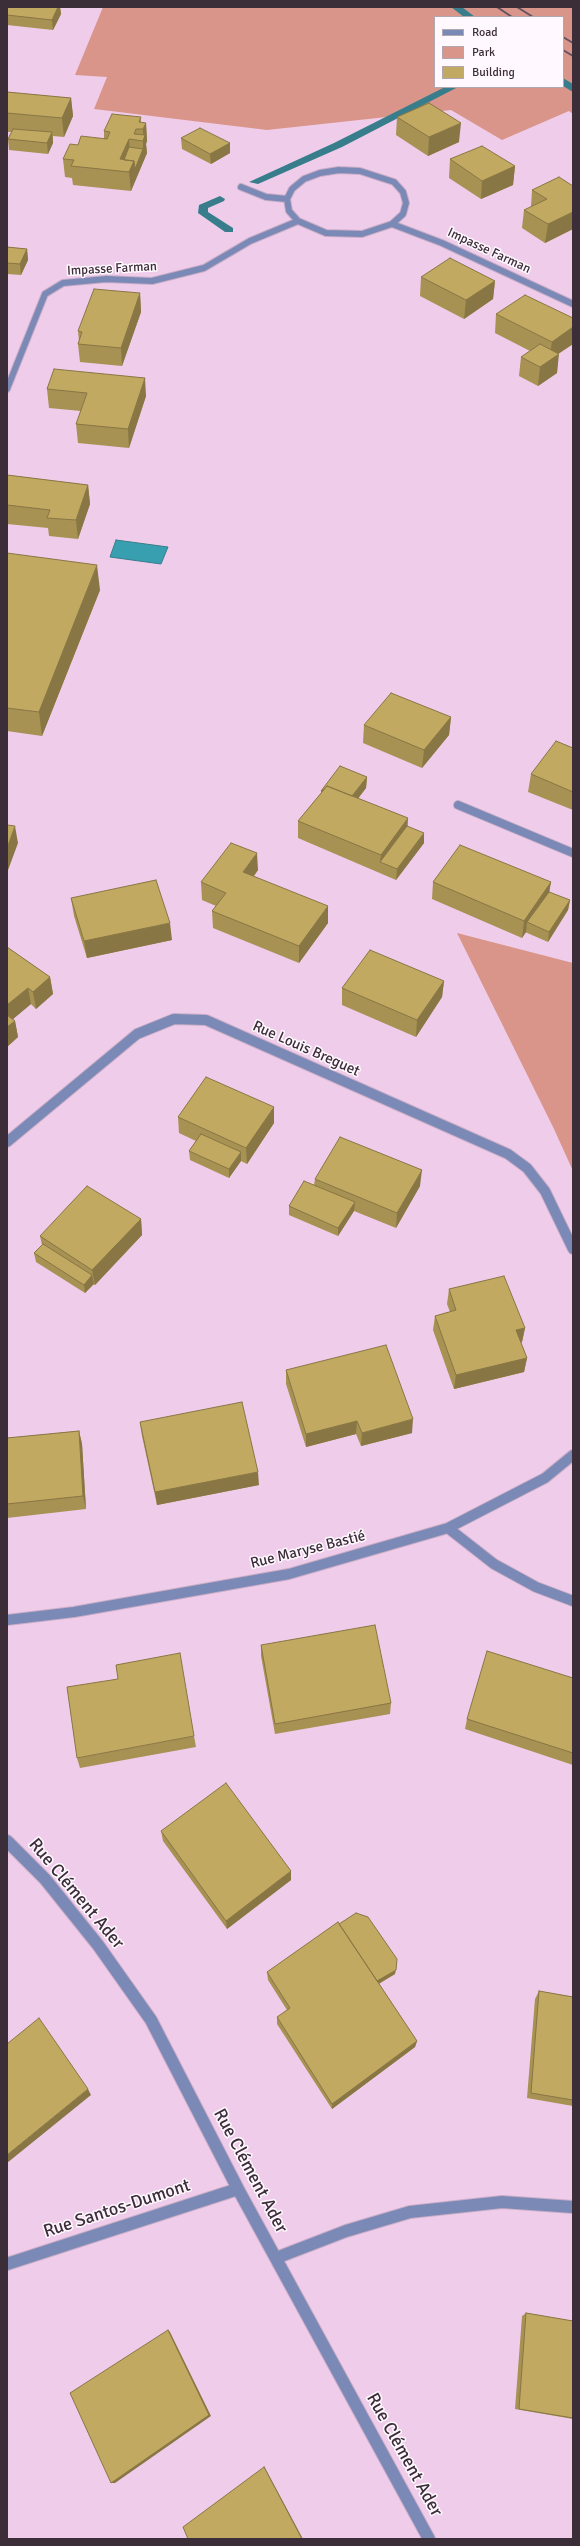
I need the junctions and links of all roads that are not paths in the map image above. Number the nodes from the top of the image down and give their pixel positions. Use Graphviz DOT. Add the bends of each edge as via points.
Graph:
graph roads {
  1 [pos="241,187"];
  2 [pos="287,199"];
  3 [pos="298,221"];
  4 [pos="392,224"];
  5 [pos="573,304"];
  6 [pos="7,389"];
  7 [pos="458,805"];
  8 [pos="573,853"];
  9 [pos="7,1142"];
  10 [pos="573,1249"];
  11 [pos="573,1455"];
  12 [pos="448,1528"];
  13 [pos="573,1601"];
  14 [pos="7,1620"];
  15 [pos="7,1841"];
  16 [pos="238,2189"];
  17 [pos="573,2207"];
  18 [pos="276,2258"];
  19 [pos="7,2264"];
  20 [pos="429,2539"];
  1 -- 2 [label="street" via="266,197"];
  2 -- 3 [label="street" via="289,211"];
  2 -- 4 [label="street" via="292,188 304,179 320,173 346,170 378,175 394,182 403,192 406,203 403,214"];
  3 -- 4 [label="street" via="326,233 344,235 362,234"];
  3 -- 6 [label="street, Impasse Farman" via="250,241 204,268 152,281 106,279 63,283 45,294"];
  4 -- 5 [label="street, Impasse Farman" via="442,242"];
  7 -- 8 [label="street"];
  9 -- 10 [label="street, Rue Louis Breguet" via="137,1034 174,1019 206,1020 508,1154 527,1168 544,1191"];
  11 -- 12 [label="street, Rue Maryse Bastié" via="545,1478"];
  12 -- 13 [label="street" via="494,1564 536,1587"];
  12 -- 14 [label="street, Rue Maryse Bastié" via="289,1574 74,1612"];
  15 -- 16 [label="street, Rue Clément Ader" via="45,1879 98,1945 151,2020"];
  16 -- 18 [label="street, Rue Clément Ader"];
  16 -- 19 [label="street, Rue Santos-Dumont"];
  17 -- 18 [label="street" via="502,2202 410,2212 346,2231"];
  18 -- 20 [label="street, Rue Clément Ader"];
}
